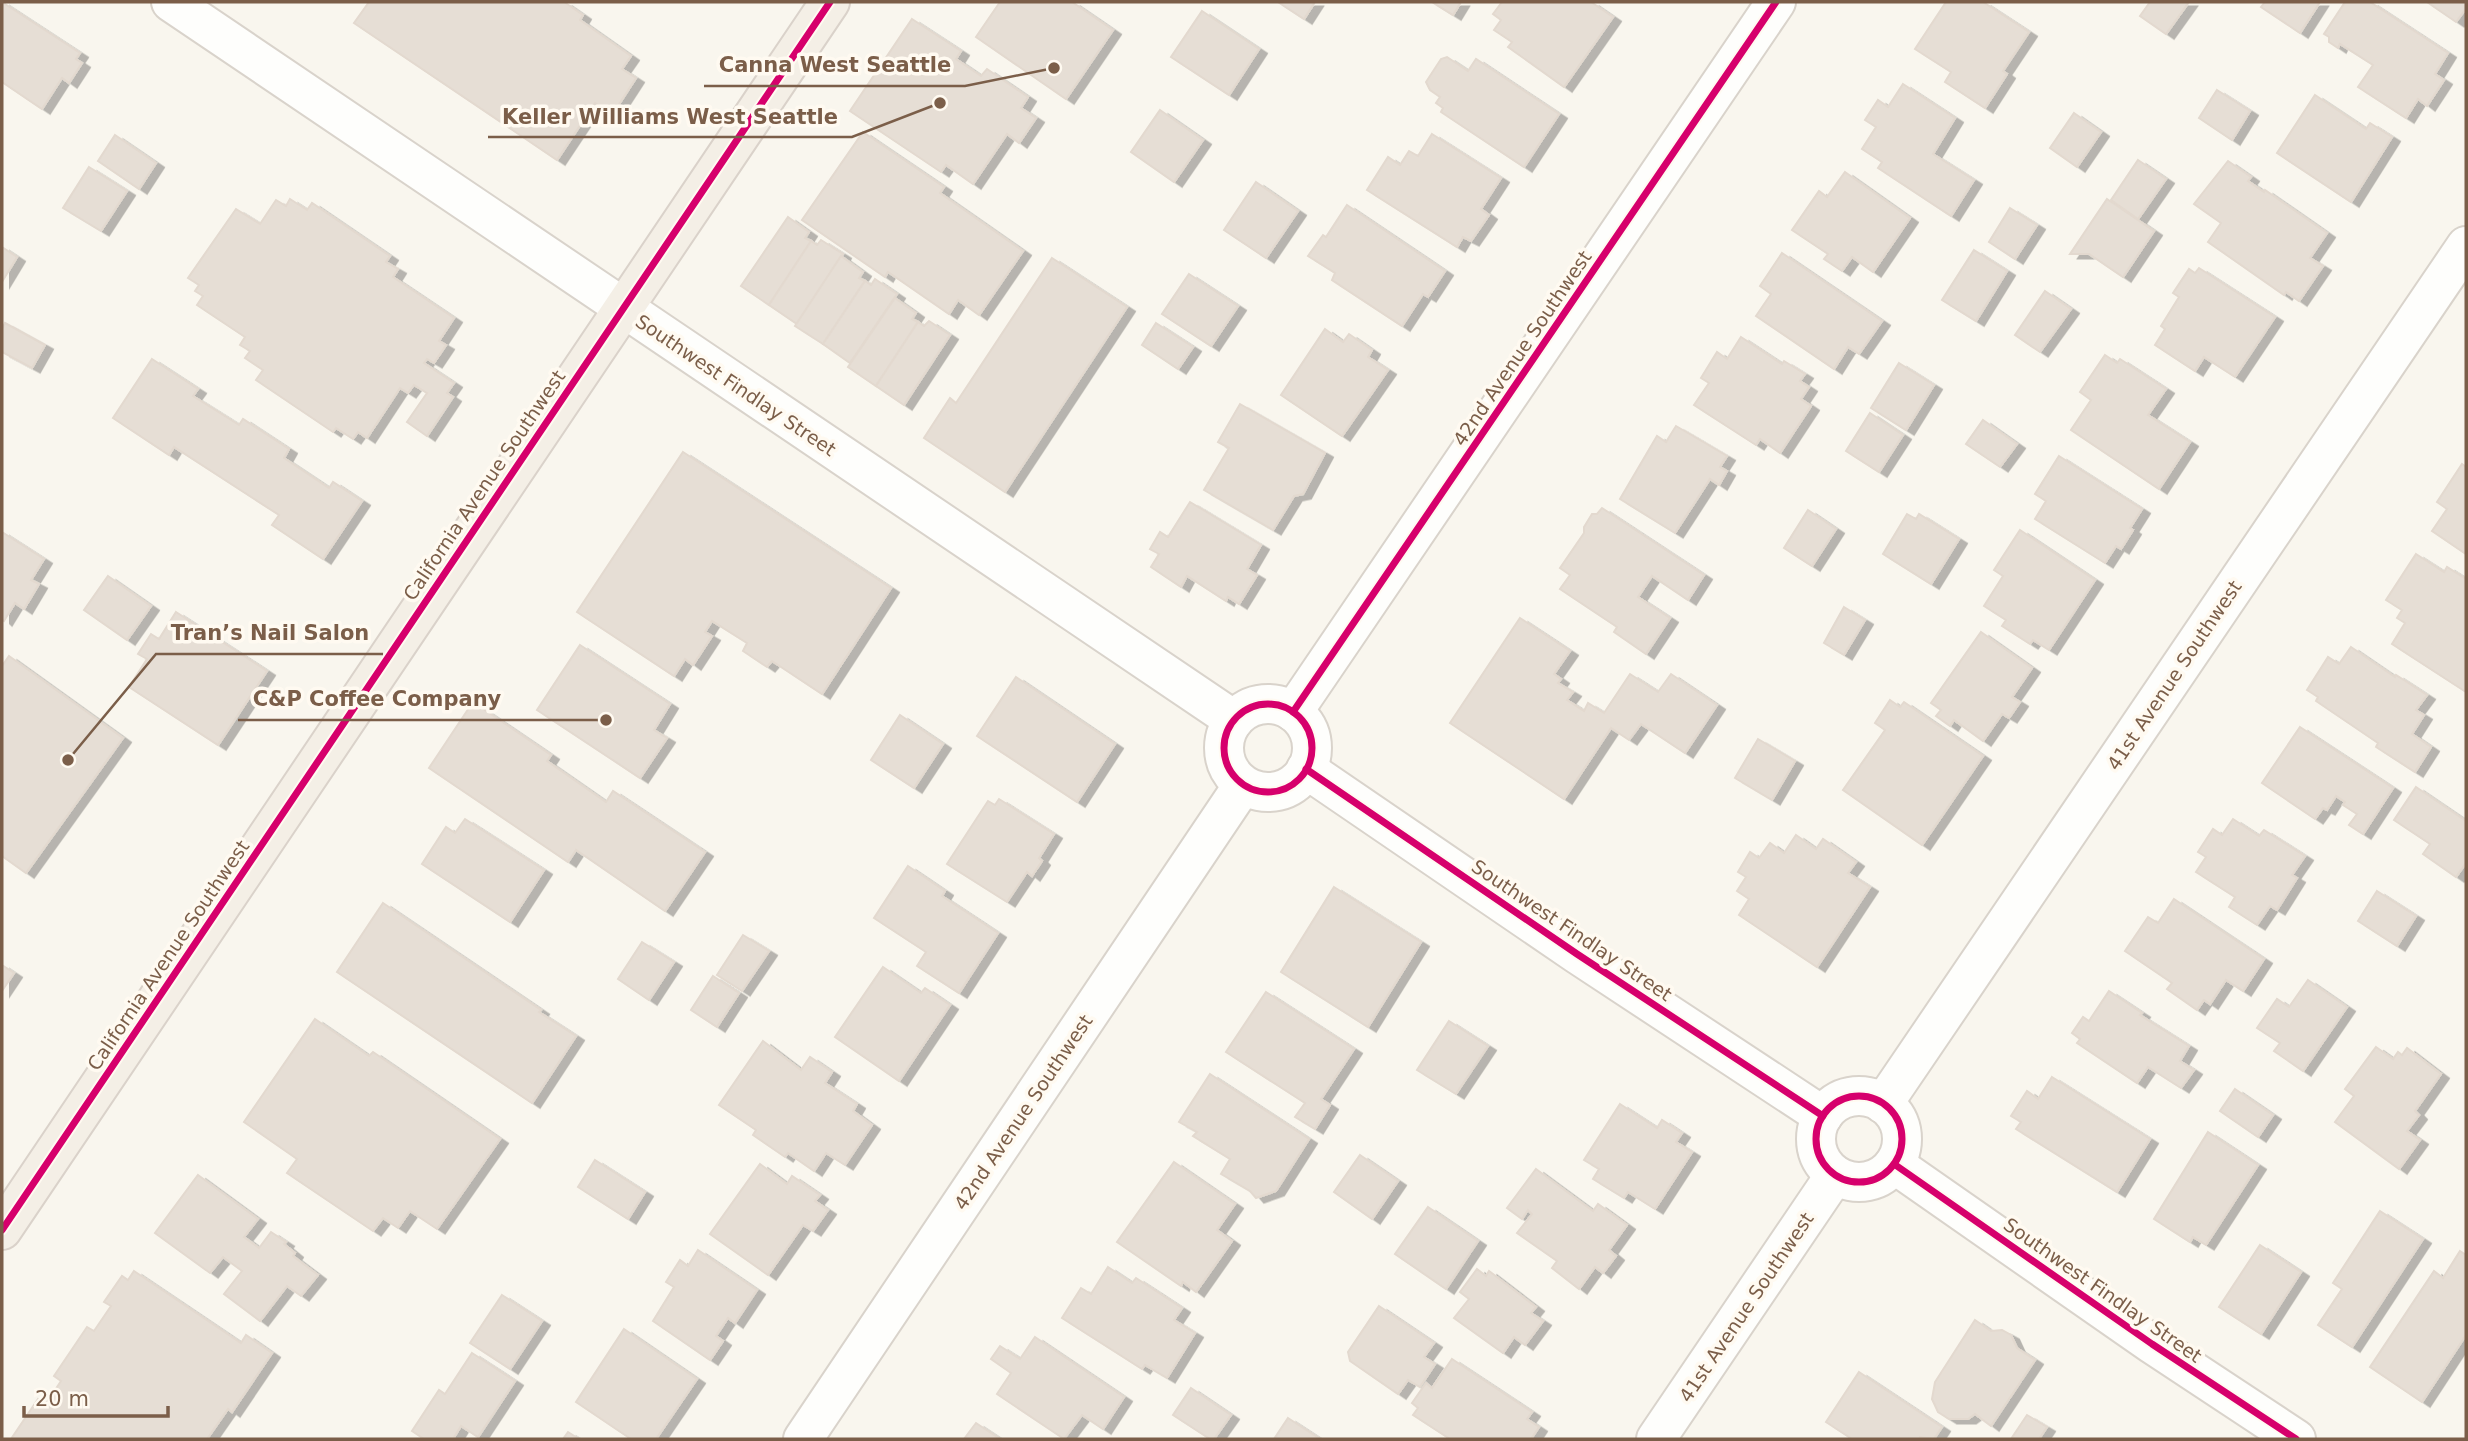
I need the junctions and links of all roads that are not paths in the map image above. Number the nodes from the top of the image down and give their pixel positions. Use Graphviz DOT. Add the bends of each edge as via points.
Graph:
graph roads {
  1 [pos="170,2"];
  2 [pos="830,2"];
  3 [pos="1776,2"];
  4 [pos="2466,246"];
  5 [pos="622,308"];
  6 [pos="1293,712"];
  7 [pos="1234,720"];
  8 [pos="1306,769"];
  9 [pos="1243,785"];
  10 [pos="1883,1104"];
  11 [pos="1823,1116"];
  12 [pos="1894,1164"];
  13 [pos="1835,1175"];
  14 [pos="2,1230"];
  15 [pos="803,1439"];
  16 [pos="1656,1439"];
  17 [pos="2296,1439"];
  1 -- 5 [label="street, Southwest Findlay Street"];
  2 -- 5 [label="main road, California Avenue Southwest"];
  3 -- 6 [label="street, 42nd Avenue Southwest"];
  4 -- 10 [label="street, 41st Avenue Southwest"];
  5 -- 7 [label="street, Southwest Findlay Street"];
  5 -- 14 [label="main road, California Avenue Southwest"];
  6 -- 7 [label="street" via="1259,704"];
  6 -- 8 [label="street" via="1311,739"];
  7 -- 9 [label="street" via="1224,748 1227,763"];
  8 -- 9 [label="street" via="1289,787 1276,791"];
  8 -- 11 [label="street, Southwest Findlay Street"];
  9 -- 15 [label="street, 42nd Avenue Southwest"];
  10 -- 11 [label="street" via="1863,1096 1849,1097 1836,1102"];
  10 -- 12 [label="street" via="1898,1119 1902,1133 1902,1148"];
  11 -- 13 [label="street" via="1816,1138 1818,1152"];
  12 -- 13 [label="street" via="1875,1180 1861,1183"];
  12 -- 17 [label="street, Southwest Findlay Street"];
  13 -- 16 [label="street, 41st Avenue Southwest"];
}
